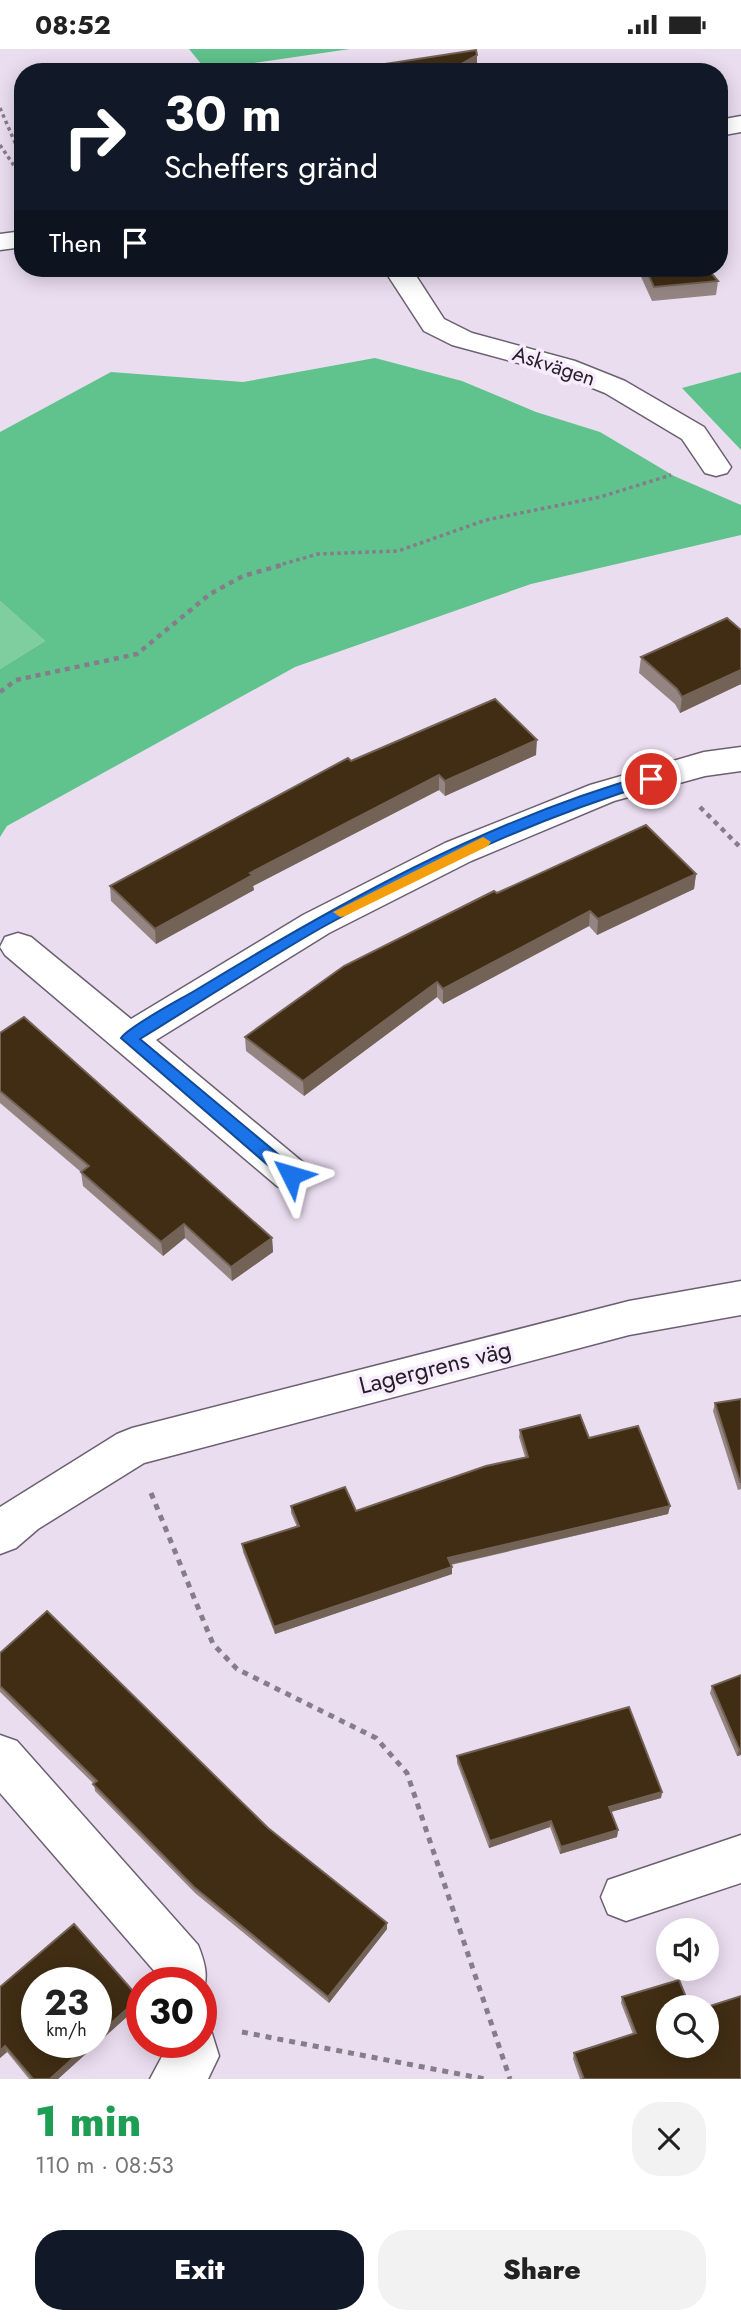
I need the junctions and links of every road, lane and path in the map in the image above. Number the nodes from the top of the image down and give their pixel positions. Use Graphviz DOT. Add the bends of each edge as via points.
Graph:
graph roads {
  1 [pos="0,108"];
  2 [pos="14,140"];
  3 [pos="0,145"];
  4 [pos="14,166"];
  5 [pos="403,277"];
  6 [pos="716,467"];
  7 [pos="0,692"];
  8 [pos="741,759"];
  9 [pos="18,946"];
  10 [pos="129,1038"];
  11 [pos="291,1175"];
  12 [pos="741,1297"];
  13 [pos="132,1447"];
  14 [pos="0,1534"];
  15 [pos="0,1757"];
  16 [pos="741,1859"];
  17 [pos="626,1896"];
  18 [pos="180,1967"];
  19 [pos="217,2037"];
  20 [pos="192,2058"];
  21 [pos="176,2079"];
  22 [pos="485,2079"];
  23 [pos="510,2079"];
  1 -- 2 [label="path"];
  3 -- 4 [label="path"];
  5 -- 6 [label="street, Askvägen" via="434,325 462,339 565,366 615,387 693,433"];
  6 -- 7 [label="path" via="650,479 600,498 486,520 398,551 318,554 243,576 210,594 137,654 16,680"];
  8 -- 10 [label="street" via="704,764 602,793 458,852 316,924"];
  9 -- 10 [label="street"];
  10 -- 11 [label="street"];
  12 -- 13 [label="street, Lagergrens väg" via="615,1322"];
  13 -- 14 [label="street, Lagergrens väg" via="22,1515"];
  13 -- 23 [label="path" via="214,1644 237,1668 376,1738 407,1773"];
  15 -- 18 [label="street"];
  16 -- 17 [label="street"];
  19 -- 22 [label="path"];
  20 -- 21 [label="street"];
}
